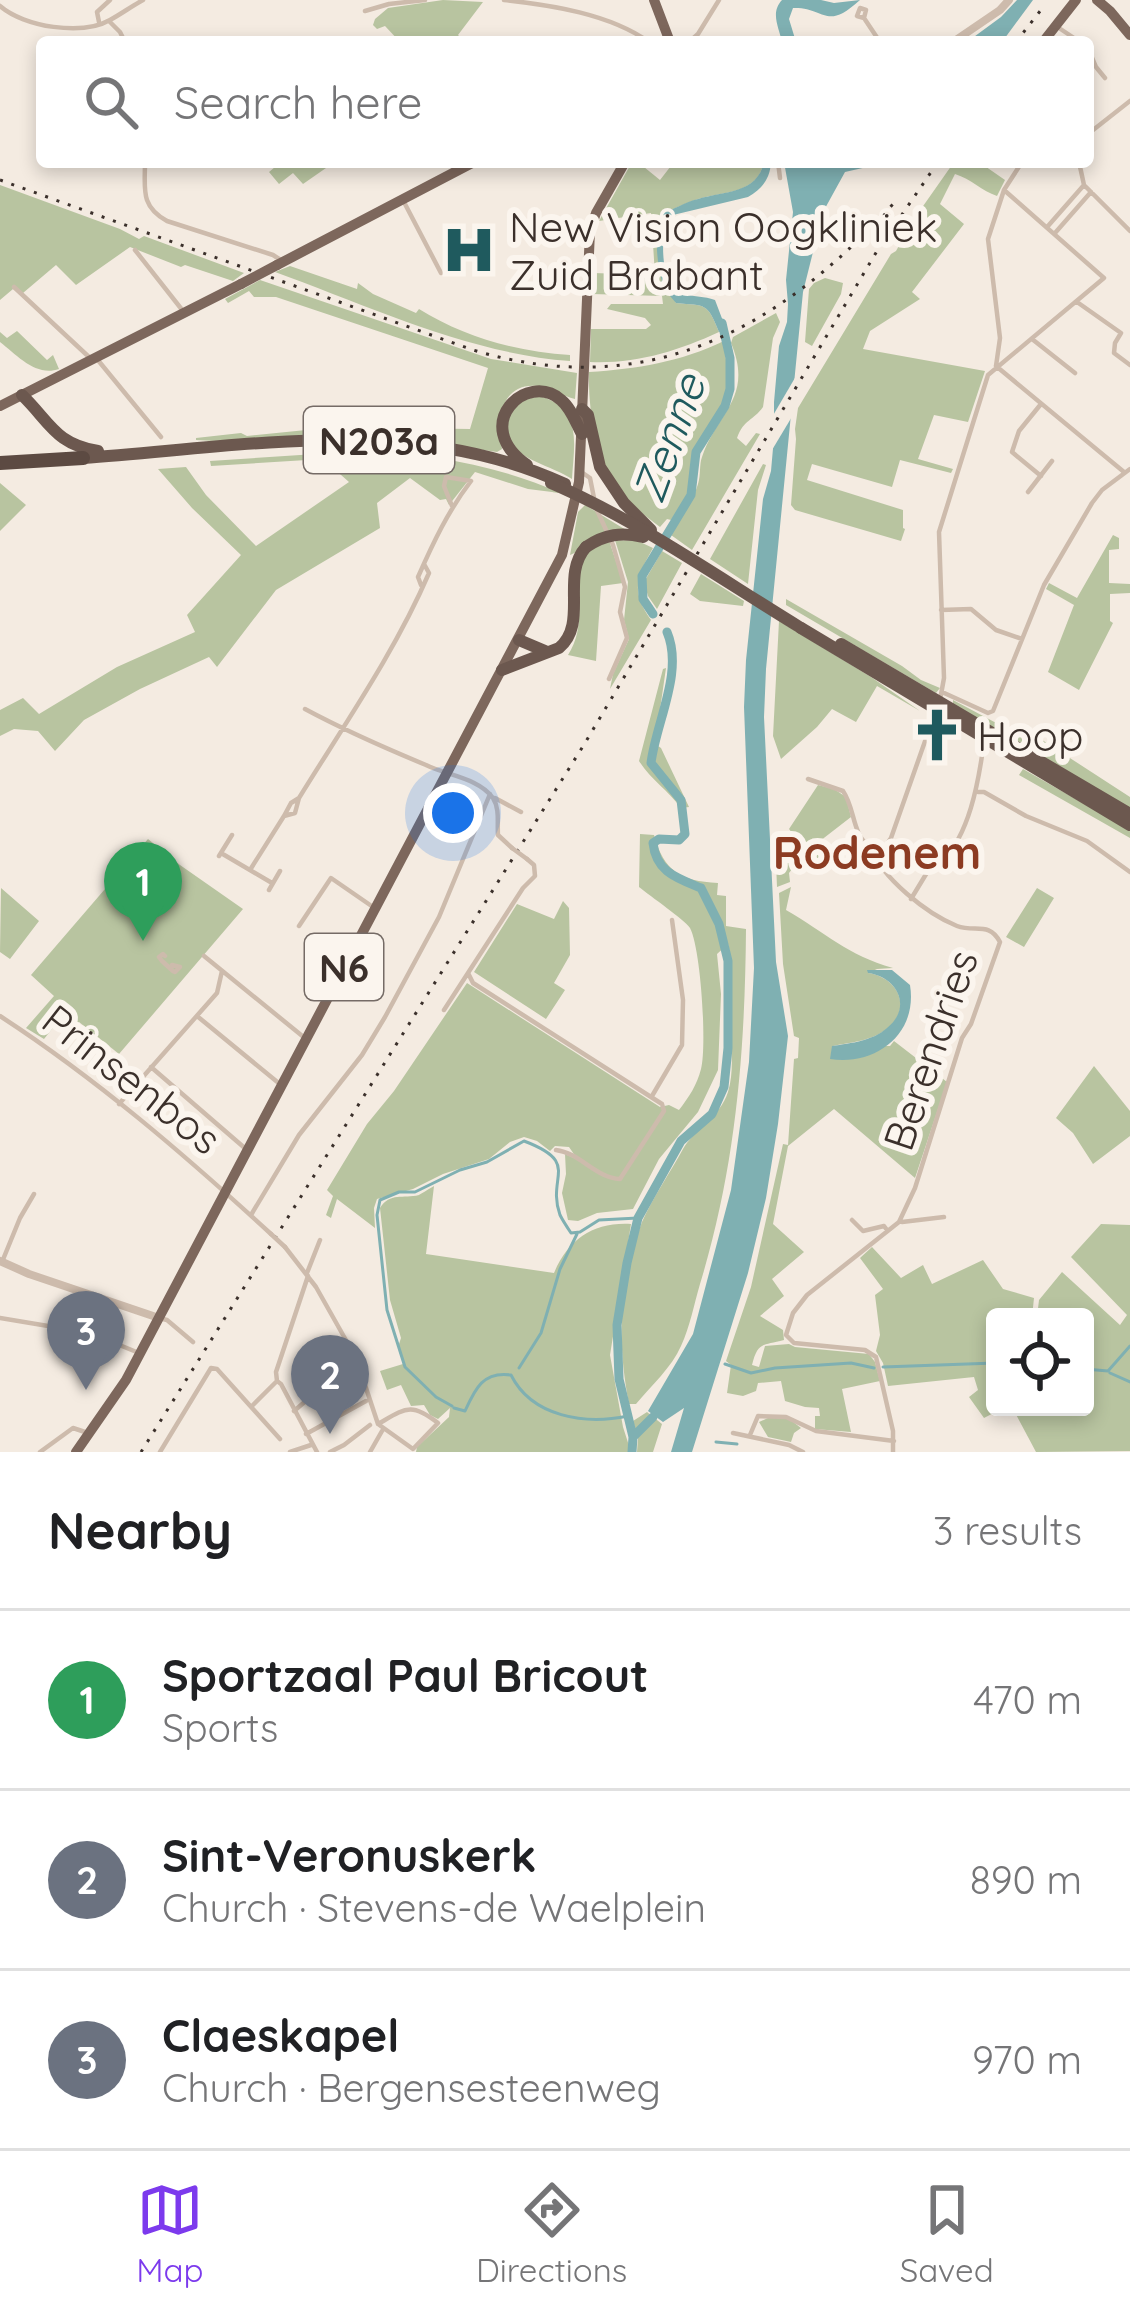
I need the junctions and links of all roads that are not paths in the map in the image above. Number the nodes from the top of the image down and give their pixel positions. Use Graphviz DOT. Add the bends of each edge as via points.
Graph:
graph roads {
  1 [pos="110,0"];
  2 [pos="143,0"];
  3 [pos="425,0"];
  4 [pos="504,0"];
  5 [pos="654,0"];
  6 [pos="718,0"];
  7 [pos="1010,0"];
  8 [pos="1076,0"];
  9 [pos="1097,0"];
  10 [pos="0,6"];
  11 [pos="365,11"];
  12 [pos="864,17"];
  13 [pos="109,21"];
  14 [pos="99,22"];
  15 [pos="1056,26"];
  16 [pos="1130,35"];
  17 [pos="122,36"];
  18 [pos="641,36"];
  19 [pos="669,36"];
  20 [pos="697,36"];
  21 [pos="876,36"];
  22 [pos="961,36"];
  23 [pos="1048,36"];
  24 [pos="1071,36"];
  25 [pos="1094,62"];
  26 [pos="1105,79"];
  27 [pos="1130,101"];
  28 [pos="1094,129"];
  29 [pos="145,168"];
  30 [pos="462,168"];
  31 [pos="622,168"];
  32 [pos="779,168"];
  33 [pos="1018,168"];
  34 [pos="1080,168"];
  35 [pos="780,178"];
  36 [pos="1084,184"];
  37 [pos="1004,190"];
  38 [pos="1091,192"];
  39 [pos="402,198"];
  40 [pos="1048,226"];
  41 [pos="1130,231"];
  42 [pos="1055,232"];
  43 [pos="135,250"];
  44 [pos="280,263"];
  45 [pos="441,273"];
  46 [pos="14,287"];
  47 [pos="1077,302"];
  48 [pos="185,314"];
  49 [pos="1030,338"];
  50 [pos="94,361"];
  51 [pos="1130,365"];
  52 [pos="996,367"];
  53 [pos="1075,373"];
  54 [pos="28,396"];
  55 [pos="1041,404"];
  56 [pos="0,409"];
  57 [pos="583,409"];
  58 [pos="582,434"];
  59 [pos="161,437"];
  60 [pos="123,455"];
  61 [pos="83,461"];
  62 [pos="1052,461"];
  63 [pos="0,467"];
  64 [pos="580,471"];
  65 [pos="1127,471"];
  66 [pos="538,472"];
  67 [pos="1041,476"];
  68 [pos="552,481"];
  69 [pos="1028,492"];
  70 [pos="452,506"];
  71 [pos="651,530"];
  72 [pos="672,550"];
  73 [pos="940,610"];
  74 [pos="802,626"];
  75 [pos="1022,639"];
  76 [pos="519,640"];
  77 [pos="546,651"];
  78 [pos="502,670"];
  79 [pos="609,679"];
  80 [pos="939,701"];
  81 [pos="305,709"];
  82 [pos="342,729"];
  83 [pos="983,749"];
  84 [pos="449,772"];
  85 [pos="808,779"];
  86 [pos="978,792"];
  87 [pos="491,796"];
  88 [pos="521,812"];
  89 [pos="1130,814"];
  90 [pos="1130,825"];
  91 [pos="232,835"];
  92 [pos="868,846"];
  93 [pos="885,847"];
  94 [pos="848,860"];
  95 [pos="875,860"];
  96 [pos="934,861"];
  97 [pos="250,870"];
  98 [pos="280,872"];
  99 [pos="1130,872"];
  100 [pos="911,899"];
  101 [pos="376,909"];
  102 [pos="673,920"];
  103 [pos="298,926"];
  104 [pos="204,956"];
  105 [pos="223,971"];
  106 [pos="468,973"];
  107 [pos="444,1010"];
  108 [pos="0,1016"];
  109 [pos="197,1016"];
  110 [pos="306,1040"];
  111 [pos="151,1067"];
  112 [pos="282,1085"];
  113 [pos="652,1096"];
  114 [pos="119,1104"];
  115 [pos="247,1150"];
  116 [pos="556,1150"];
  117 [pos="226,1191"];
  118 [pos="34,1194"];
  119 [pos="237,1202"];
  120 [pos="220,1204"];
  121 [pos="251,1215"];
  122 [pos="944,1217"];
  123 [pos="852,1220"];
  124 [pos="899,1222"];
  125 [pos="888,1231"];
  126 [pos="320,1240"];
  127 [pos="1,1261"];
  128 [pos="307,1275"];
  129 [pos="0,1318"];
  130 [pos="159,1318"];
  131 [pos="193,1342"];
  132 [pos="139,1353"];
  133 [pos="356,1358"];
  134 [pos="277,1381"];
  135 [pos="366,1401"];
  136 [pos="251,1406"];
  137 [pos="294,1412"];
  138 [pos="756,1423"];
  139 [pos="377,1426"];
  140 [pos="733,1433"];
  141 [pos="88,1434"];
  142 [pos="306,1434"];
  143 [pos="750,1436"];
  144 [pos="280,1439"];
  145 [pos="766,1439"];
  146 [pos="894,1441"];
  147 [pos="311,1445"];
  148 [pos="413,1449"];
  149 [pos="40,1452"];
  150 [pos="76,1452"];
  151 [pos="160,1452"];
  152 [pos="288,1452"];
  153 [pos="316,1452"];
  154 [pos="330,1452"];
  155 [pos="370,1452"];
  156 [pos="803,1452"];
  157 [pos="893,1452"];
  1 -- 14 [label="street" via="97,12"];
  2 -- 13 [label="street"];
  3 -- 11 [label="street"];
  4 -- 18 [label="street"];
  5 -- 19 [label="main road"];
  6 -- 20 [label="street"];
  7 -- 22 [label="street"];
  8 -- 15 [label="main road"];
  9 -- 16 [label="main road"];
  10 -- 14 [label="street" via="38,24"];
  12 -- 21 [label="street"];
  13 -- 14 [label="street"];
  13 -- 17 [label="street"];
  15 -- 23 [label="main road"];
  15 -- 24 [label="street"];
  25 -- 26 [label="street"];
  27 -- 28 [label="street"];
  29 -- 44 [label="street" via="153,212"];
  30 -- 39 [label="main road"];
  31 -- 57 [label="main road, N6" via="590,231"];
  32 -- 35 [label="street"];
  33 -- 37 [label="street"];
  34 -- 36 [label="street"];
  36 -- 38 [label="street"];
  36 -- 40 [label="street"];
  37 -- 40 [label="street"];
  37 -- 52 [label="street" via="988,250 1000,327"];
  38 -- 41 [label="street"];
  38 -- 42 [label="street"];
  39 -- 44 [label="main road"];
  39 -- 45 [label="street"];
  40 -- 42 [label="street"];
  42 -- 47 [label="street" via="1102,274"];
  43 -- 48 [label="street"];
  44 -- 48 [label="main road, bridge"];
  46 -- 50 [label="street"];
  47 -- 49 [label="street"];
  47 -- 51 [label="street" via="1121,332 1114,353"];
  48 -- 50 [label="main road"];
  49 -- 52 [label="street"];
  49 -- 53 [label="street"];
  50 -- 54 [label="main road"];
  50 -- 59 [label="street"];
  52 -- 55 [label="street"];
  52 -- 73 [label="street" via="939,532"];
  54 -- 56 [label="main road"];
  54 -- 60 [label="highway" via="45,424 73,445"];
  55 -- 65 [label="street"];
  55 -- 67 [label="street" via="1012,452"];
  57 -- 58 [label="main road, N6"];
  57 -- 71 [label="highway" via="600,467"];
  58 -- 64 [label="main road, N6"];
  58 -- 66 [label="highway" via="554,395 517,399 502,436"];
  60 -- 61 [label="highway, N203a"];
  60 -- 66 [label="highway, N203a" via="388,440"];
  61 -- 63 [label="highway"];
  61 -- 68 [label="highway, N203a" via="388,448"];
  62 -- 67 [label="street"];
  64 -- 76 [label="main road, N6" via="568,538"];
  64 -- 79 [label="street" via="590,478 625,586 627,638"];
  65 -- 75 [label="street" via="1092,503"];
  66 -- 68 [label="highway, N203a"];
  67 -- 69 [label="street"];
  68 -- 71 [label="highway, N203a, bridge"];
  68 -- 72 [label="highway, N203a, bridge"];
  70 -- 70 [label="street" via="446,477 471,481"];
  70 -- 82 [label="street" via="418,577 422,588"];
  71 -- 74 [label="highway, N203a, bridge"];
  72 -- 74 [label="highway, N203a, bridge"];
  72 -- 77 [label="highway, bridge" via="631,534 586,547 572,576 572,631 560,648"];
  73 -- 75 [label="street" via="970,609"];
  73 -- 80 [label="street"];
  74 -- 80 [label="highway, N203a"];
  75 -- 80 [label="street" via="993,711"];
  76 -- 77 [label="highway"];
  76 -- 78 [label="main road, N6"];
  77 -- 78 [label="highway"];
  78 -- 84 [label="main road, N6"];
  80 -- 89 [label="highway, N203a"];
  80 -- 90 [label="highway, N203a"];
  80 -- 93 [label="street"];
  81 -- 82 [label="street"];
  82 -- 84 [label="street"];
  82 -- 97 [label="street"];
  83 -- 86 [label="street, Berendries"];
  84 -- 87 [label="street"];
  84 -- 101 [label="main road, N6"];
  85 -- 92 [label="street" via="843,791"];
  86 -- 96 [label="street, Berendries" via="953,848"];
  86 -- 99 [label="street" via="1087,842"];
  87 -- 88 [label="street"];
  87 -- 106 [label="street, bridge" via="498,835 535,866 535,876"];
  87 -- 121 [label="street" via="385,1017"];
  91 -- 97 [label="street" via="220,854"];
  92 -- 93 [label="street"];
  92 -- 94 [label="street"];
  92 -- 95 [label="street"];
  93 -- 95 [label="street"];
  93 -- 96 [label="street"];
  95 -- 100 [label="street"];
  96 -- 100 [label="street, Berendries"];
  97 -- 98 [label="street" via="271,886"];
  100 -- 124 [label="street, Berendries" via="958,926 990,930 1000,942"];
  101 -- 103 [label="street" via="331,878"];
  101 -- 110 [label="main road, N6"];
  102 -- 113 [label="street" via="682,1045"];
  104 -- 105 [label="street"];
  105 -- 109 [label="street"];
  105 -- 110 [label="street"];
  106 -- 107 [label="street"];
  106 -- 113 [label="street"];
  108 -- 114 [label="street, Prinsenbos"];
  109 -- 111 [label="street"];
  109 -- 112 [label="street"];
  110 -- 112 [label="main road, N6"];
  111 -- 114 [label="street"];
  111 -- 115 [label="street"];
  112 -- 115 [label="main road, N6"];
  113 -- 116 [label="street" via="664,1112 620,1179"];
  114 -- 117 [label="street, Prinsenbos"];
  115 -- 117 [label="main road, N6"];
  117 -- 119 [label="street, Prinsenbos"];
  117 -- 120 [label="main road, N6"];
  118 -- 127 [label="street"];
  119 -- 120 [label="street"];
  119 -- 121 [label="street, Prinsenbos"];
  120 -- 130 [label="main road, N6"];
  121 -- 128 [label="street, Prinsenbos, bridge"];
  122 -- 124 [label="street"];
  123 -- 125 [label="street" via="863,1231"];
  124 -- 125 [label="street, Berendries"];
  125 -- 146 [label="street, Berendries" via="807,1295 786,1334 794,1343 874,1354"];
  126 -- 128 [label="street"];
  127 -- 130 [label="street"];
  128 -- 133 [label="street, Prinsenbos"];
  128 -- 134 [label="street"];
  129 -- 132 [label="street" via="90,1333"];
  130 -- 131 [label="street"];
  130 -- 132 [label="main road, N6"];
  132 -- 141 [label="main road, N6"];
  133 -- 137 [label="street"];
  133 -- 139 [label="street, Prinsenbos"];
  134 -- 136 [label="street"];
  134 -- 137 [label="street"];
  135 -- 142 [label="street"];
  136 -- 144 [label="street"];
  136 -- 151 [label="street" via="211,1368"];
  137 -- 142 [label="street"];
  138 -- 143 [label="street"];
  138 -- 145 [label="street"];
  138 -- 146 [label="street" via="758,1416 786,1417 816,1431"];
  139 -- 148 [label="street"];
  139 -- 148 [label="street" via="417,1408 438,1424"];
  139 -- 154 [label="street"];
  139 -- 155 [label="street"];
  140 -- 143 [label="street"];
  141 -- 149 [label="street" via="73,1428"];
  141 -- 150 [label="main road, N6"];
  142 -- 147 [label="street"];
  143 -- 145 [label="street"];
  145 -- 156 [label="street"];
  146 -- 157 [label="street, Berendries"];
  147 -- 152 [label="street"];
  147 -- 153 [label="street"];
}
